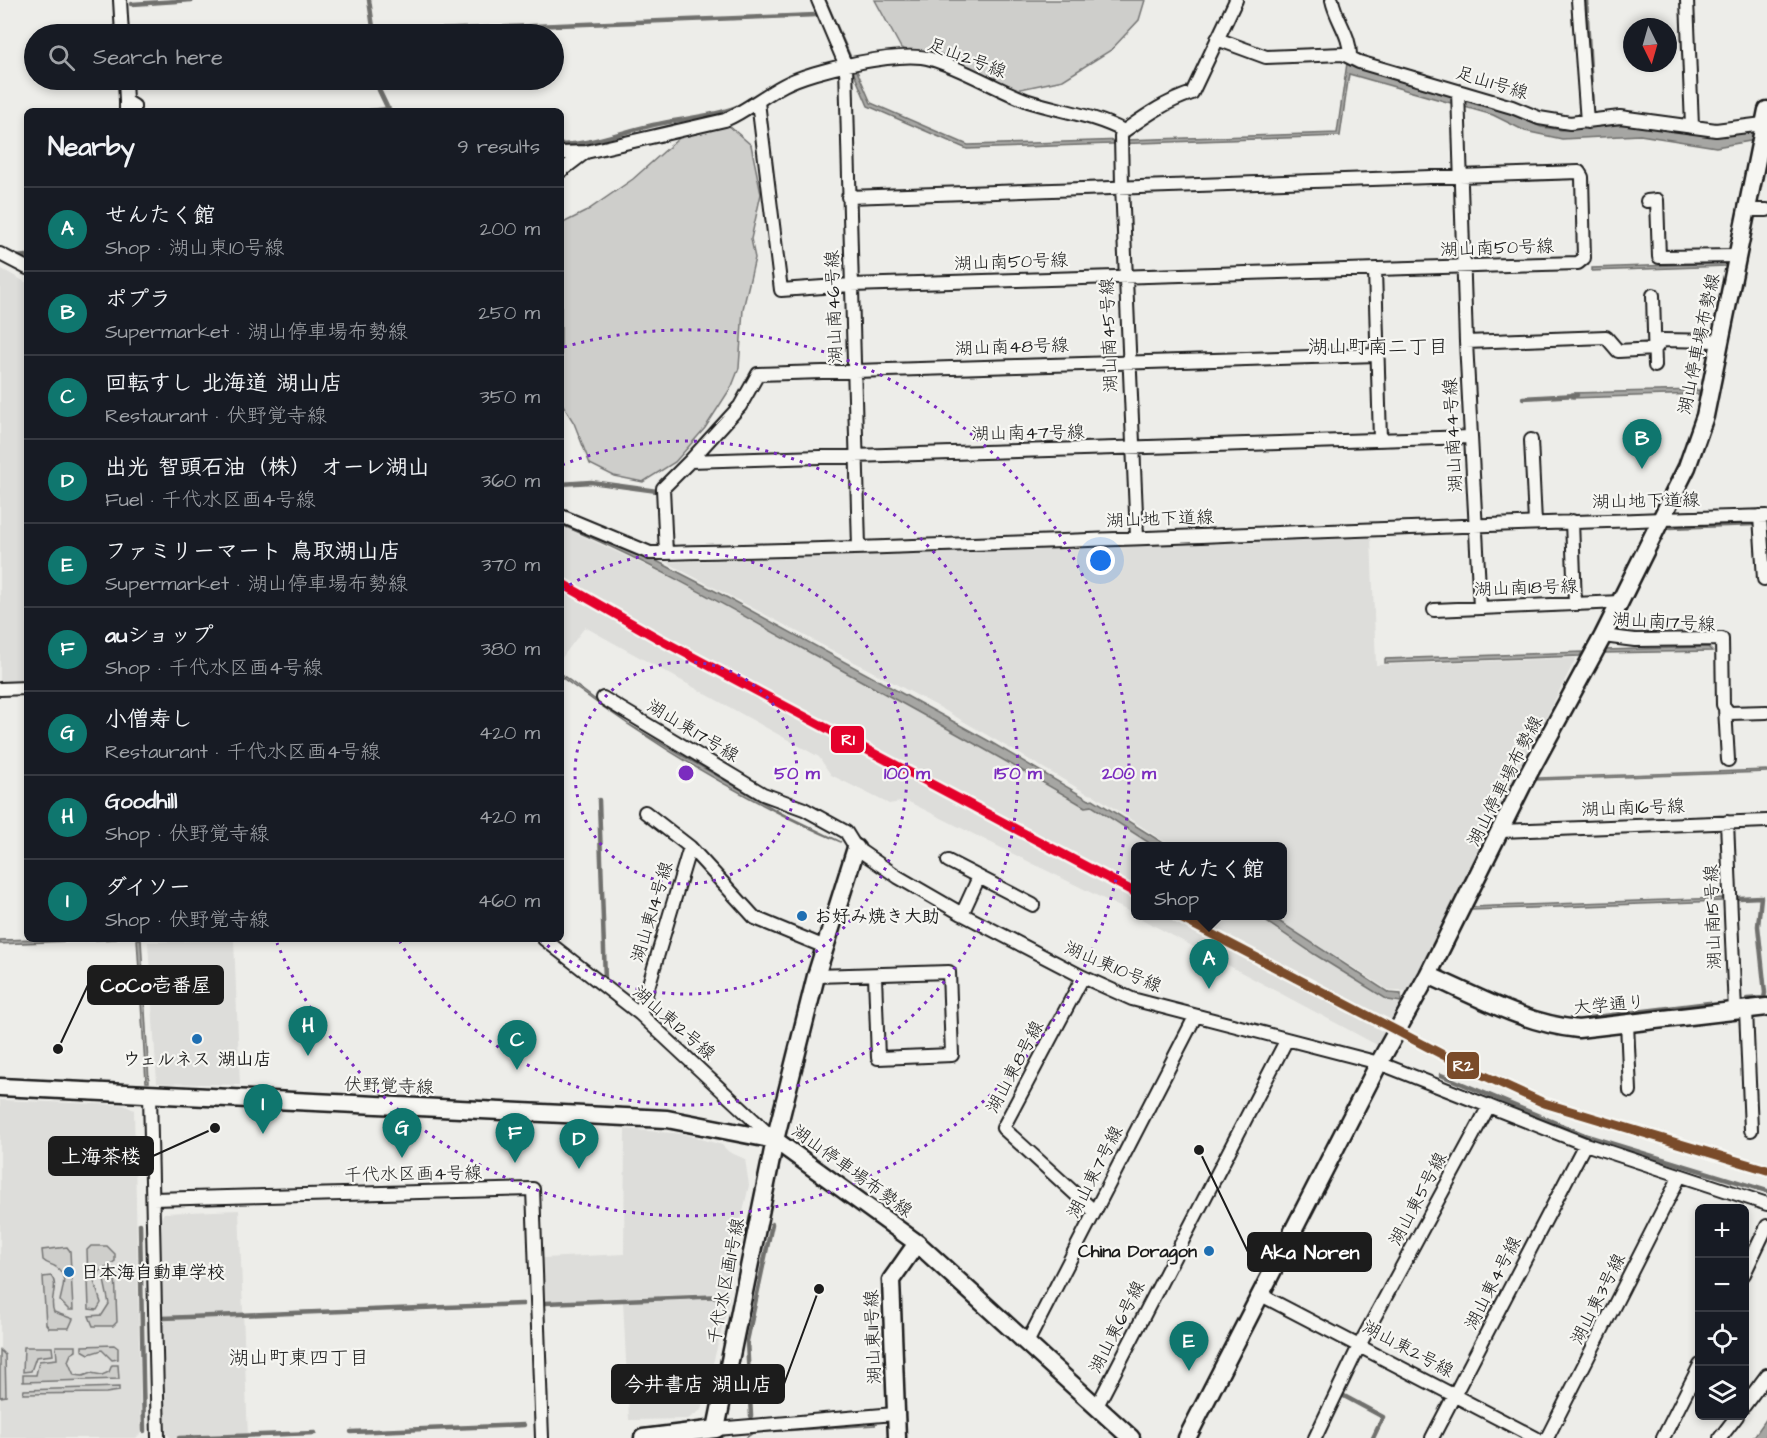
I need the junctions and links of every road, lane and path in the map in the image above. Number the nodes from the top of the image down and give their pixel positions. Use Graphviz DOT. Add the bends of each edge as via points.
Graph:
graph roads {
  1 [pos="120,0"];
  2 [pos="818,0"];
  3 [pos="1236,0"];
  4 [pos="1332,0"];
  5 [pos="1578,0"];
  6 [pos="1687,0"];
  7 [pos="121,24"];
  8 [pos="1217,39"];
  9 [pos="1350,57"];
  10 [pos="846,66"];
  11 [pos="125,90"];
  12 [pos="1459,98"];
  13 [pos="758,102"];
  14 [pos="126,106"];
  15 [pos="1765,117"];
  16 [pos="1587,122"];
  17 [pos="1692,126"];
  18 [pos="1124,131"];
  19 [pos="586,152"];
  20 [pos="564,153"];
  21 [pos="564,169"];
  22 [pos="1462,176"];
  23 [pos="1122,185"];
  24 [pos="848,197"];
  25 [pos="1647,201"];
  26 [pos="1747,210"];
  27 [pos="1767,210"];
  28 [pos="0,254"];
  29 [pos="1738,256"];
  30 [pos="24,266"];
  31 [pos="1464,266"];
  32 [pos="1375,270"];
  33 [pos="1125,277"];
  34 [pos="851,285"];
  35 [pos="1653,295"];
  36 [pos="1721,341"];
  37 [pos="1466,342"];
  38 [pos="1655,350"];
  39 [pos="1377,355"];
  40 [pos="1129,361"];
  41 [pos="1655,366"];
  42 [pos="855,370"];
  43 [pos="1471,436"];
  44 [pos="1380,439"];
  45 [pos="1531,440"];
  46 [pos="1131,449"];
  47 [pos="857,455"];
  48 [pos="690,460"];
  49 [pos="1764,516"];
  50 [pos="564,517"];
  51 [pos="1662,518"];
  52 [pos="1572,521"];
  53 [pos="1535,522"];
  54 [pos="1477,524"];
  55 [pos="1137,537"];
  56 [pos="859,547"];
  57 [pos="666,554"];
  58 [pos="1764,579"];
  59 [pos="1620,602"];
  60 [pos="1575,604"];
  61 [pos="1480,608"];
  62 [pos="1434,610"];
  63 [pos="1603,636"];
  64 [pos="24,688"];
  65 [pos="0,689"];
  66 [pos="603,698"];
  67 [pos="1725,708"];
  68 [pos="1767,712"];
  69 [pos="1728,760"];
  70 [pos="645,812"];
  71 [pos="1767,821"];
  72 [pos="1727,822"];
  73 [pos="1501,831"];
  74 [pos="690,847"];
  75 [pos="856,848"];
  76 [pos="948,861"];
  77 [pos="979,877"];
  78 [pos="1033,905"];
  79 [pos="962,914"];
  80 [pos="555,944"];
  81 [pos="825,947"];
  82 [pos="1428,975"];
  83 [pos="816,976"];
  84 [pos="875,976"];
  85 [pos="1083,977"];
  86 [pos="1767,1007"];
  87 [pos="1741,1010"];
  88 [pos="640,1014"];
  89 [pos="1195,1017"];
  90 [pos="1627,1023"];
  91 [pos="1286,1041"];
  92 [pos="1379,1063"];
  93 [pos="0,1087"];
  94 [pos="1630,1091"];
  95 [pos="150,1095"];
  96 [pos="1489,1106"];
  97 [pos="1751,1130"];
  98 [pos="775,1140"];
  99 [pos="1585,1144"];
  100 [pos="1680,1176"];
  101 [pos="153,1199"];
  102 [pos="1767,1204"];
  103 [pos="1094,1211"];
  104 [pos="1767,1226"];
  105 [pos="917,1243"];
  106 [pos="1749,1264"];
  107 [pos="1261,1295"];
  108 [pos="1027,1343"];
  109 [pos="1360,1344"];
  110 [pos="1699,1366"];
  111 [pos="1767,1375"];
  112 [pos="1455,1395"];
  113 [pos="1749,1399"];
  114 [pos="1097,1406"];
  115 [pos="896,1414"];
  116 [pos="1734,1420"];
  117 [pos="716,1429"];
  118 [pos="158,1438"];
  119 [pos="542,1438"];
  120 [pos="643,1438"];
  121 [pos="897,1438"];
  122 [pos="1131,1438"];
  123 [pos="1187,1438"];
  124 [pos="1315,1438"];
  125 [pos="1432,1438"];
  126 [pos="1536,1438"];
  127 [pos="1547,1438"];
  128 [pos="1663,1438"];
  129 [pos="1720,1438"];
  1 -- 7 [label="street"];
  2 -- 10 [label="street"];
  3 -- 8 [label="street"];
  4 -- 9 [label="street" via="1347,36"];
  5 -- 16 [label="street"];
  6 -- 17 [label="street"];
  8 -- 9 [label="street, 足山1号線" via="1266,57 1318,53"];
  8 -- 18 [label="street" via="1192,93 1169,100"];
  9 -- 12 [label="street, 足山1号線"];
  10 -- 13 [label="street, 足山2号線" via="785,84"];
  10 -- 18 [label="street, 足山2号線" via="899,56 931,59 1029,101"];
  10 -- 24 [label="street, 湖山南46号線"];
  11 -- 14 [label="street"];
  12 -- 16 [label="street, 足山1号線" via="1539,118"];
  12 -- 22 [label="street, 湖山南44号線"];
  13 -- 19 [label="street, 足山2号線" via="725,120"];
  13 -- 34 [label="street, 湖山南50号線" via="781,290"];
  15 -- 17 [label="street, 足山1号線" via="1732,130"];
  15 -- 26 [label="main road, 湖山停車場布勢線"];
  16 -- 17 [label="street, 足山1号線" via="1620,117"];
  18 -- 23 [label="street, 湖山南45号線"];
  19 -- 20 [label="street"];
  19 -- 21 [label="street, 足山2号線"];
  22 -- 23 [label="street, 湖山南50号線"];
  22 -- 31 [label="street, 湖山南44号線"];
  22 -- 31 [label="street, 湖山南50号線" via="1579,172 1584,258 1578,264"];
  23 -- 24 [label="street, 湖山南50号線"];
  23 -- 33 [label="street, 湖山南45号線"];
  24 -- 34 [label="street, 湖山南46号線"];
  25 -- 29 [label="street" via="1657,200 1659,257"];
  26 -- 27 [label="street"];
  26 -- 29 [label="main road, 湖山停車場布勢線"];
  28 -- 30 [label="street"];
  29 -- 36 [label="main road, 湖山停車場布勢線"];
  31 -- 32 [label="street, 湖山南50号線"];
  31 -- 37 [label="street, 湖山南44号線"];
  32 -- 33 [label="street, 湖山南50号線"];
  32 -- 39 [label="street"];
  33 -- 34 [label="street, 湖山南50号線"];
  33 -- 40 [label="street, 湖山南45号線"];
  34 -- 42 [label="street, 湖山南46号線"];
  35 -- 38 [label="street"];
  36 -- 38 [label="street" via="1662,340"];
  36 -- 51 [label="main road, 湖山停車場布勢線" via="1705,416 1687,467"];
  37 -- 38 [label="street" via="1606,337 1618,351"];
  37 -- 43 [label="street, 湖山南44号線"];
  38 -- 41 [label="street"];
  39 -- 40 [label="street, 湖山南48号線"];
  39 -- 44 [label="street"];
  40 -- 42 [label="street, 湖山南48号線"];
  40 -- 46 [label="street, 湖山南45号線"];
  42 -- 47 [label="street, 湖山南46号線"];
  42 -- 48 [label="street, 湖山南48号線" via="758,374 740,406"];
  43 -- 44 [label="street, 湖山南47号線"];
  43 -- 54 [label="street, 湖山南44号線"];
  44 -- 46 [label="street, 湖山南47号線"];
  45 -- 53 [label="street"];
  46 -- 47 [label="street, 湖山南47号線"];
  46 -- 55 [label="street, 湖山南45号線"];
  47 -- 48 [label="street, 湖山南47号線"];
  47 -- 56 [label="street, 湖山南46号線"];
  48 -- 57 [label="street" via="663,489"];
  49 -- 51 [label="street, 湖山地下道線"];
  49 -- 58 [label="street"];
  50 -- 57 [label="street, 湖山地下道線" via="650,554"];
  51 -- 52 [label="street, 湖山地下道線"];
  51 -- 59 [label="main road, 湖山停車場布勢線"];
  52 -- 53 [label="street, 湖山地下道線"];
  52 -- 60 [label="street"];
  53 -- 54 [label="street, 湖山地下道線"];
  54 -- 55 [label="street, 湖山地下道線"];
  54 -- 61 [label="street, 湖山南44号線"];
  55 -- 56 [label="street, 湖山地下道線" via="981,546"];
  56 -- 57 [label="street, 湖山地下道線"];
  59 -- 60 [label="street, 湖山南18号線"];
  59 -- 63 [label="main road, 湖山停車場布勢線"];
  60 -- 61 [label="street, 湖山南18号線"];
  61 -- 62 [label="street, 湖山南18号線"];
  63 -- 67 [label="street, 湖山南17号線" via="1635,640 1722,639"];
  63 -- 73 [label="main road, 湖山停車場布勢線"];
  64 -- 65 [label="street"];
  66 -- 75 [label="street, 湖山東17号線" via="764,794 804,809 846,832"];
  67 -- 68 [label="street" via="1729,713"];
  67 -- 69 [label="street"];
  70 -- 74 [label="street"];
  71 -- 72 [label="street, 湖山南16号線"];
  72 -- 73 [label="street, 湖山南16号線"];
  72 -- 87 [label="street, 湖山南15号線"];
  73 -- 82 [label="main road, 湖山停車場布勢線"];
  74 -- 81 [label="street, 湖山東14号線" via="755,918"];
  74 -- 88 [label="street, 湖山東14号線"];
  75 -- 79 [label="street, 湖山東10号線"];
  75 -- 81 [label="main road, 湖山停車場布勢線"];
  76 -- 77 [label="street"];
  77 -- 78 [label="street"];
  77 -- 79 [label="street"];
  79 -- 85 [label="street, 湖山東10号線"];
  80 -- 88 [label="street, 湖山東12号線"];
  81 -- 83 [label="main road, 湖山停車場布勢線"];
  82 -- 90 [label="main road, 大学通り" via="1557,1027 1578,1029"];
  82 -- 92 [label="main road, 湖山停車場布勢線"];
  83 -- 84 [label="street"];
  83 -- 98 [label="main road, 湖山停車場布勢線"];
  84 -- 84 [label="street" via="949,972 952,1055 878,1058"];
  85 -- 89 [label="street, 湖山東10号線" via="1132,999"];
  85 -- 103 [label="street, 湖山東8号線" via="1003,1128"];
  86 -- 87 [label="main road, 大学通り"];
  87 -- 90 [label="main road, 大学通り"];
  87 -- 97 [label="street, 湖山南15号線"];
  88 -- 98 [label="street, 湖山東12号線"];
  89 -- 91 [label="street, 湖山東10号線"];
  89 -- 103 [label="street, 湖山東7号線"];
  90 -- 94 [label="street"];
  91 -- 92 [label="street, 湖山東10号線"];
  91 -- 114 [label="street, 湖山東6号線"];
  92 -- 96 [label="street, 湖山東10号線"];
  92 -- 107 [label="main road, 湖山停車場布勢線"];
  93 -- 95 [label="main road, 伏野覚寺線"];
  95 -- 98 [label="main road, 伏野覚寺線" via="667,1119"];
  95 -- 101 [label="street"];
  96 -- 99 [label="street, 湖山東10号線"];
  96 -- 109 [label="street, 湖山東5号線"];
  98 -- 105 [label="main road, 湖山停車場布勢線"];
  98 -- 117 [label="main road, 千代水区画1号線"];
  99 -- 100 [label="street, 湖山東10号線"];
  99 -- 112 [label="street, 湖山東4号線"];
  100 -- 102 [label="street, 湖山東10号線"];
  100 -- 127 [label="street, 湖山東3号線"];
  101 -- 118 [label="street"];
  101 -- 119 [label="street, 千代水区画4号線" via="533,1189"];
  103 -- 108 [label="street, 湖山東7号線"];
  104 -- 106 [label="street"];
  105 -- 108 [label="main road, 湖山停車場布勢線"];
  105 -- 115 [label="main road, 湖山東11号線" via="891,1280"];
  107 -- 109 [label="street, 湖山東2号線"];
  107 -- 123 [label="main road, 湖山停車場布勢線"];
  108 -- 114 [label="main road, 湖山停車場布勢線"];
  109 -- 112 [label="street, 湖山東2号線"];
  109 -- 124 [label="street, 湖山東5号線"];
  110 -- 128 [label="street"];
  111 -- 113 [label="street"];
  112 -- 125 [label="street, 湖山東4号線"];
  112 -- 126 [label="street, 湖山東2号線"];
  114 -- 122 [label="main road, 湖山停車場布勢線"];
  115 -- 117 [label="street"];
  115 -- 121 [label="main road, 湖山東11号線"];
  116 -- 129 [label="street"];
  117 -- 120 [label="main road"];
}
